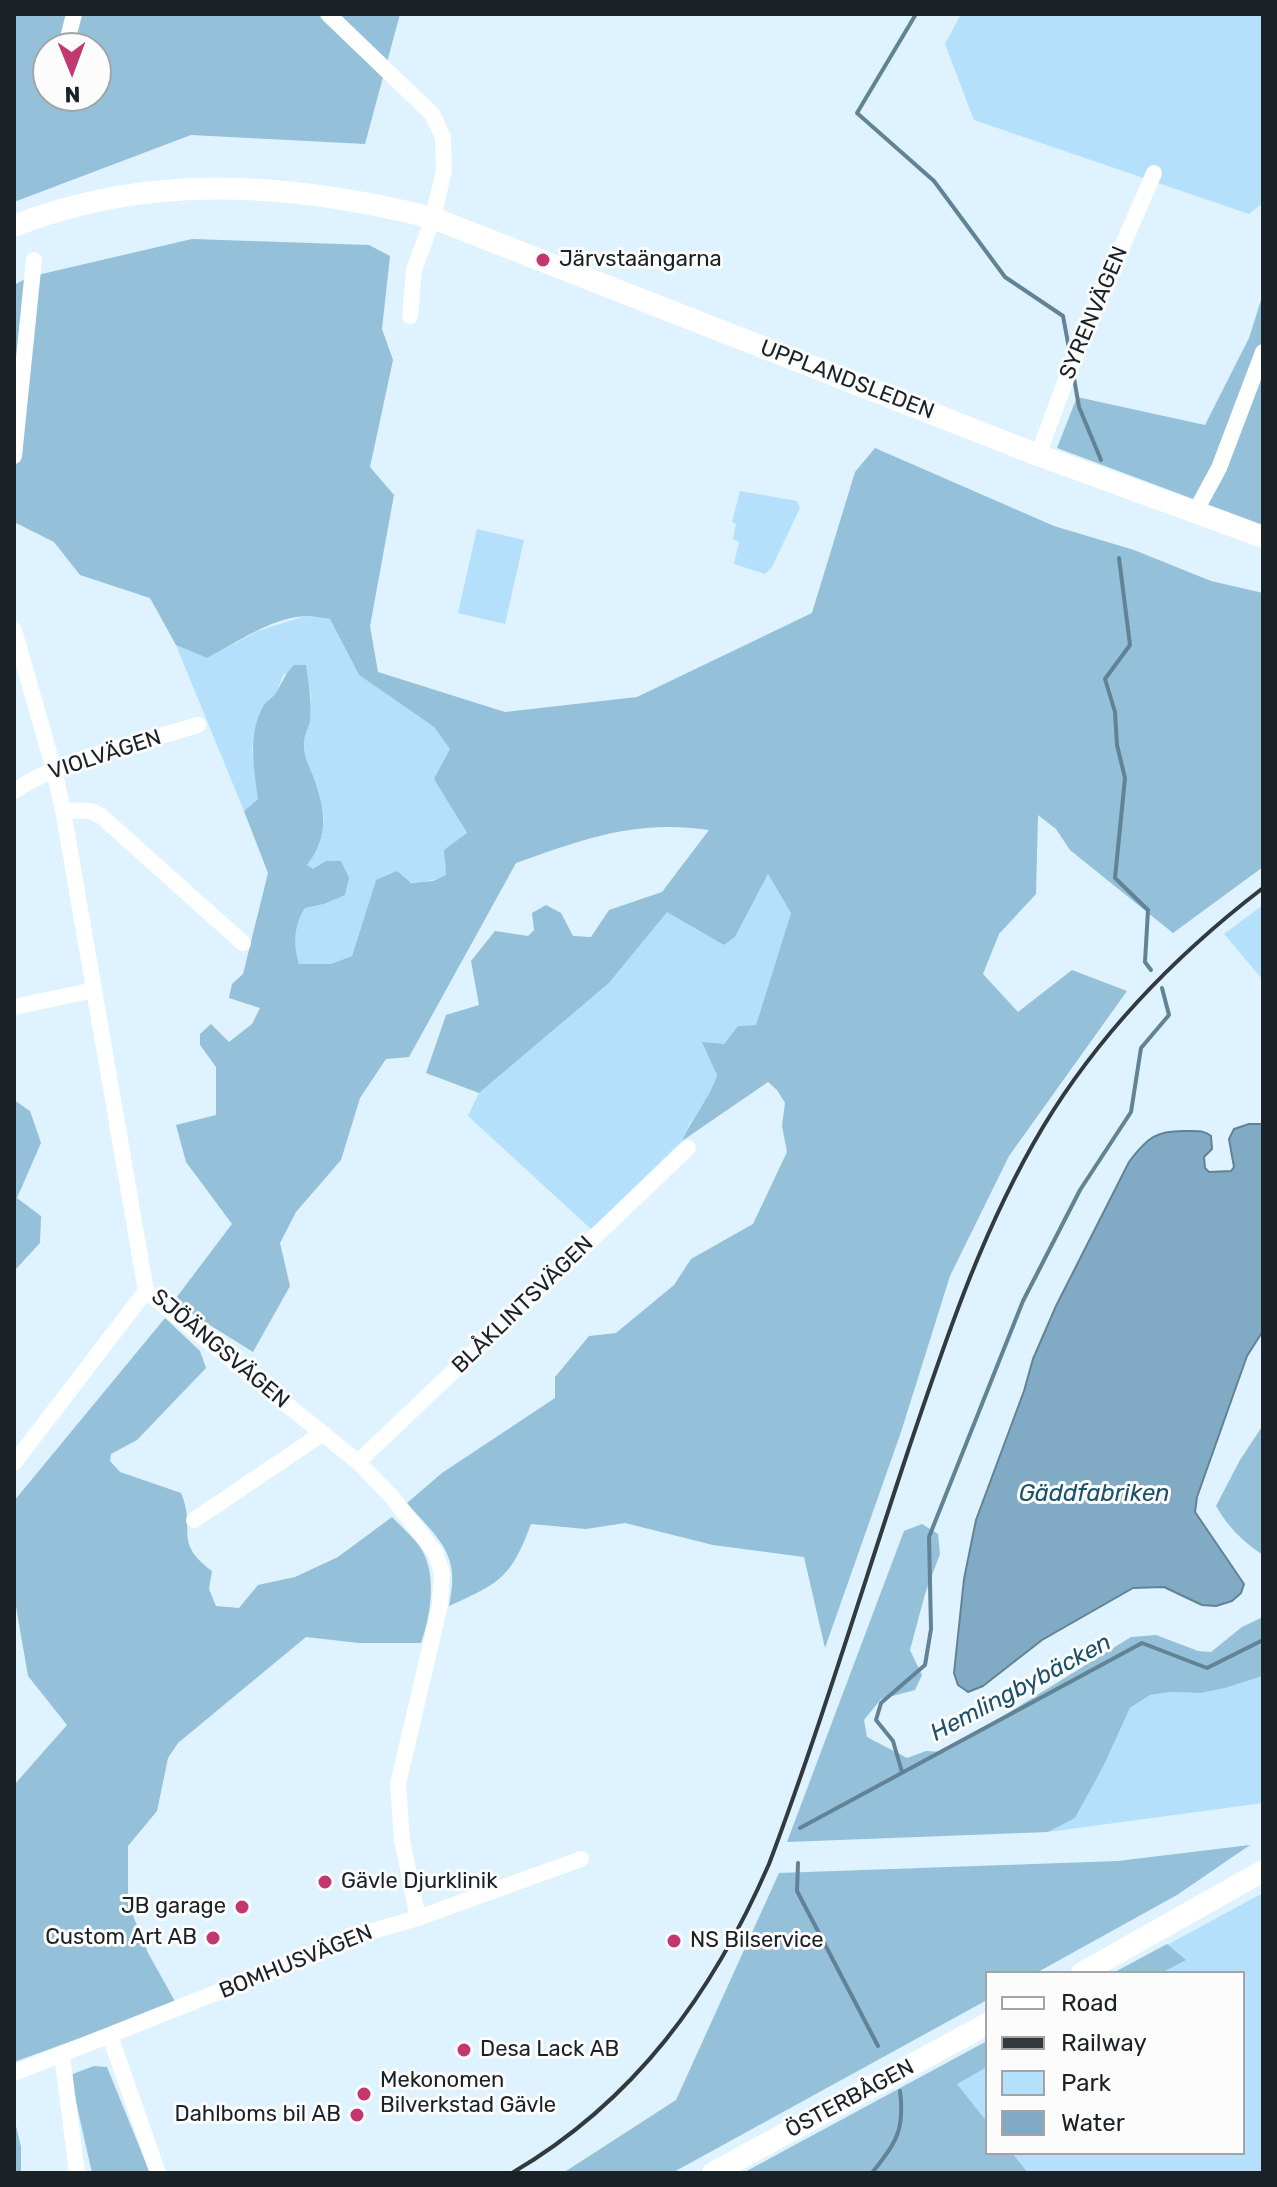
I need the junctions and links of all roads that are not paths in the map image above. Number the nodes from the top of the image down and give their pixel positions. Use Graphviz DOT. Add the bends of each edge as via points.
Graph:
graph roads {
  1 [pos="328,14"];
  2 [pos="1154,173"];
  3 [pos="433,218"];
  4 [pos="14,226"];
  5 [pos="34,260"];
  6 [pos="410,316"];
  7 [pos="1263,352"];
  8 [pos="1038,455"];
  9 [pos="14,456"];
  10 [pos="1194,514"];
  11 [pos="1263,537"];
  12 [pos="14,630"];
  13 [pos="198,725"];
  14 [pos="54,770"];
  15 [pos="14,791"];
  16 [pos="63,810"];
  17 [pos="243,943"];
  18 [pos="94,990"];
  19 [pos="14,1007"];
  20 [pos="688,1148"];
  21 [pos="146,1291"];
  22 [pos="323,1433"];
  23 [pos="358,1462"];
  24 [pos="14,1463"];
  25 [pos="194,1520"];
  26 [pos="581,1859"];
  27 [pos="1263,1871"];
  28 [pos="418,1918"];
  29 [pos="1086,1971"];
  30 [pos="985,2025"];
  31 [pos="110,2036"];
  32 [pos="62,2055"];
  33 [pos="14,2073"];
  34 [pos="77,2173"];
  35 [pos="158,2173"];
  36 [pos="713,2173"];
  1 -- 3 [label="street" via="432,114 440,129 445,159"];
  2 -- 8 [label="street, SYRENVÄGEN"];
  3 -- 4 [label="street, UPPLANDSLEDEN" via="326,195 213,187 109,200"];
  3 -- 6 [label="street" via="414,270"];
  3 -- 8 [label="street, UPPLANDSLEDEN"];
  5 -- 9 [label="street"];
  7 -- 10 [label="street" via="1219,468"];
  8 -- 10 [label="street, UPPLANDSLEDEN"];
  10 -- 11 [label="street, UPPLANDSLEDEN"];
  12 -- 14 [label="street, SJÖÄNGSVÄGEN"];
  13 -- 14 [label="street, VIOLVÄGEN"];
  14 -- 15 [label="street, VIOLVÄGEN"];
  14 -- 16 [label="street, SJÖÄNGSVÄGEN"];
  16 -- 17 [label="street" via="101,816"];
  16 -- 18 [label="street, SJÖÄNGSVÄGEN"];
  18 -- 19 [label="street"];
  18 -- 21 [label="street, SJÖÄNGSVÄGEN"];
  20 -- 23 [label="street, BLÅKLINTSVÄGEN"];
  21 -- 22 [label="street, SJÖÄNGSVÄGEN"];
  21 -- 24 [label="street"];
  22 -- 23 [label="street, SJÖÄNGSVÄGEN"];
  22 -- 25 [label="street"];
  23 -- 28 [label="street, SJÖÄNGSVÄGEN" via="425,1536 442,1573 440,1605 398,1784 402,1840"];
  26 -- 28 [label="street, BOMHUSVÄGEN"];
  27 -- 29 [label="street"];
  28 -- 31 [label="street, BOMHUSVÄGEN" via="375,1929"];
  30 -- 36 [label="street, ÖSTERBÅGEN"];
  31 -- 32 [label="street, BOMHUSVÄGEN"];
  31 -- 35 [label="street"];
  32 -- 33 [label="street, BOMHUSVÄGEN"];
  32 -- 34 [label="street"];
}
